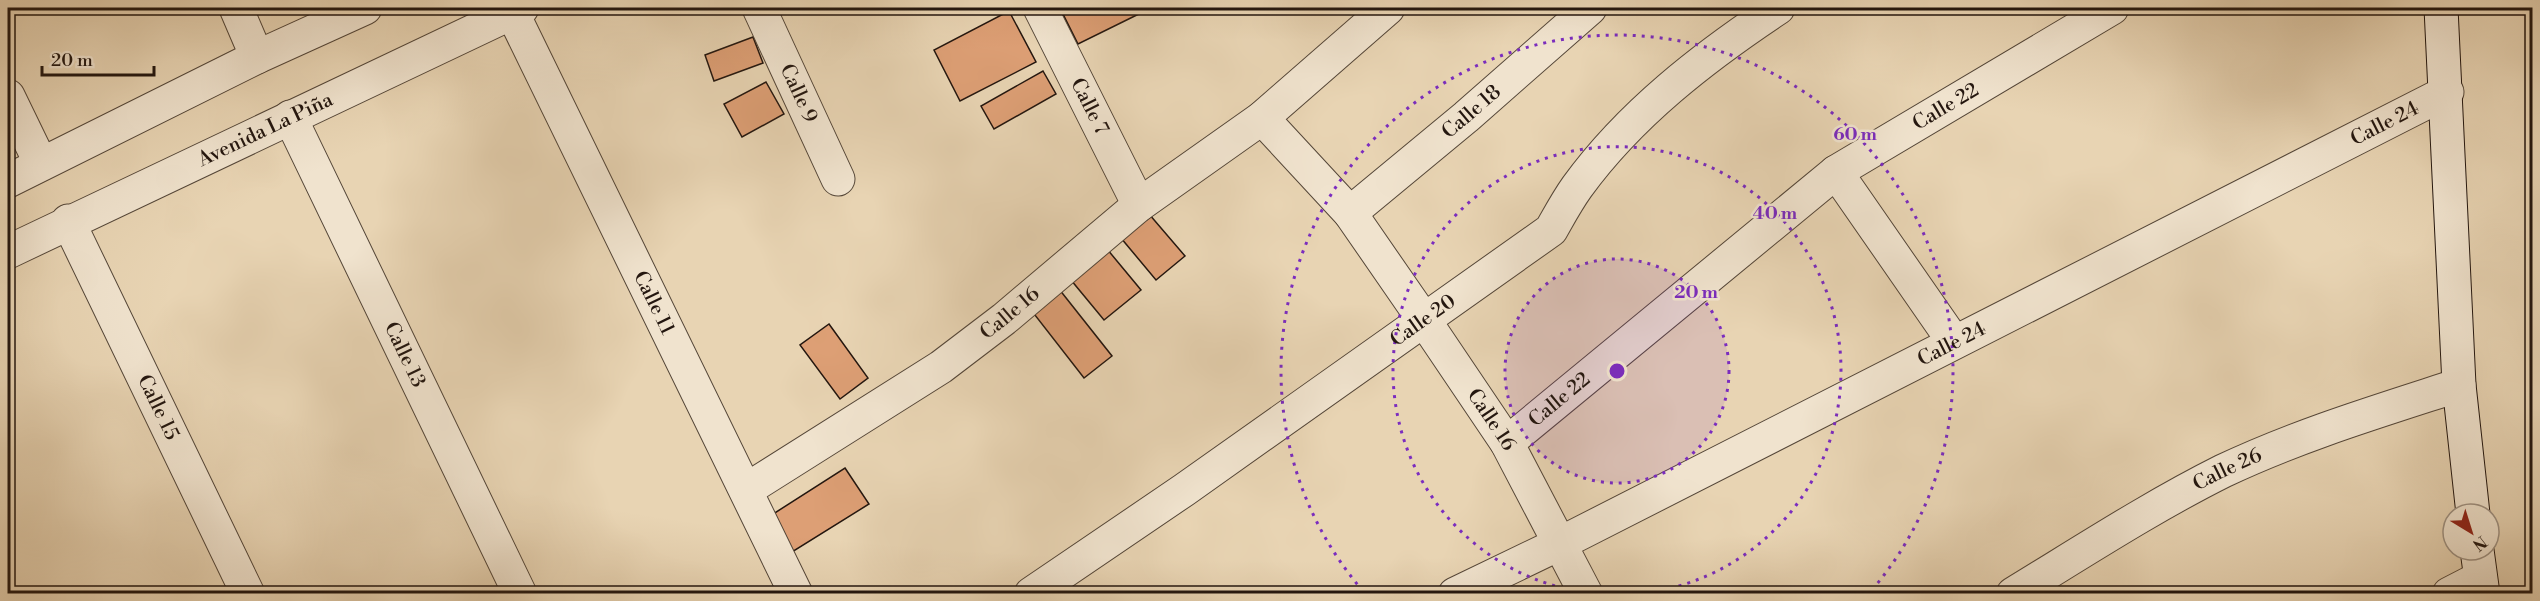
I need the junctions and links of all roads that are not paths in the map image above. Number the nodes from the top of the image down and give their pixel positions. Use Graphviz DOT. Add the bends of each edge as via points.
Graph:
graph roads {
  1 [pos="237,8"];
  2 [pos="365,8"];
  3 [pos="759,8"];
  4 [pos="1040,8"];
  5 [pos="1388,8"];
  6 [pos="1590,8"];
  7 [pos="1778,8"];
  8 [pos="2112,8"];
  9 [pos="2441,8"];
  10 [pos="515,9"];
  11 [pos="257,57"];
  12 [pos="2447,93"];
  13 [pos="8,96"];
  14 [pos="290,117"];
  15 [pos="1262,118"];
  16 [pos="41,164"];
  17 [pos="1836,172"];
  18 [pos="838,179"];
  19 [pos="8,181"];
  20 [pos="1140,205"];
  21 [pos="1350,213"];
  22 [pos="68,221"];
  23 [pos="8,252"];
  24 [pos="1424,320"];
  25 [pos="1953,342"];
  26 [pos="2459,386"];
  27 [pos="1507,443"];
  28 [pos="746,490"];
  29 [pos="2472,502"];
  30 [pos="1561,543"];
  31 [pos="2480,574"];
  32 [pos="248,594"];
  33 [pos="520,594"];
  34 [pos="796,594"];
  35 [pos="1031,594"];
  36 [pos="1455,594"];
  37 [pos="1586,594"];
  38 [pos="2013,594"];
  39 [pos="2449,594"];
  1 -- 11 [label="street"];
  2 -- 11 [label="street"];
  3 -- 18 [label="street, Calle 9"];
  4 -- 20 [label="street, Calle 7"];
  5 -- 15 [label="street, Calle 16"];
  6 -- 21 [label="street, Calle 18"];
  7 -- 24 [label="street, Calle 20" via="1707,56 1674,85 1577,187 1551,230"];
  8 -- 17 [label="street, Calle 22"];
  9 -- 12 [label="street"];
  10 -- 14 [label="street, Avenida La Piña"];
  10 -- 28 [label="street, Calle 11"];
  11 -- 16 [label="street"];
  12 -- 25 [label="street, Calle 24"];
  12 -- 26 [label="street"];
  13 -- 16 [label="street"];
  14 -- 22 [label="street, Avenida La Piña"];
  14 -- 33 [label="street, Calle 13"];
  15 -- 20 [label="street, Calle 16"];
  15 -- 21 [label="street, Calle 16"];
  16 -- 19 [label="street"];
  17 -- 25 [label="street"];
  17 -- 27 [label="street, Calle 22"];
  20 -- 28 [label="street, Calle 16" via="941,367"];
  21 -- 24 [label="street, Calle 16"];
  22 -- 23 [label="street, Avenida La Piña"];
  22 -- 32 [label="street, Calle 15"];
  24 -- 27 [label="street, Calle 16"];
  24 -- 35 [label="street, Calle 20"];
  25 -- 30 [label="street, Calle 24"];
  26 -- 29 [label="street"];
  26 -- 38 [label="street, Calle 26" via="2338,423 2222,472"];
  27 -- 30 [label="street, Calle 16"];
  28 -- 34 [label="street, Calle 11"];
  30 -- 36 [label="street, Calle 24"];
  30 -- 37 [label="street, Calle 16"];
  31 -- 39 [label="street"];
}
